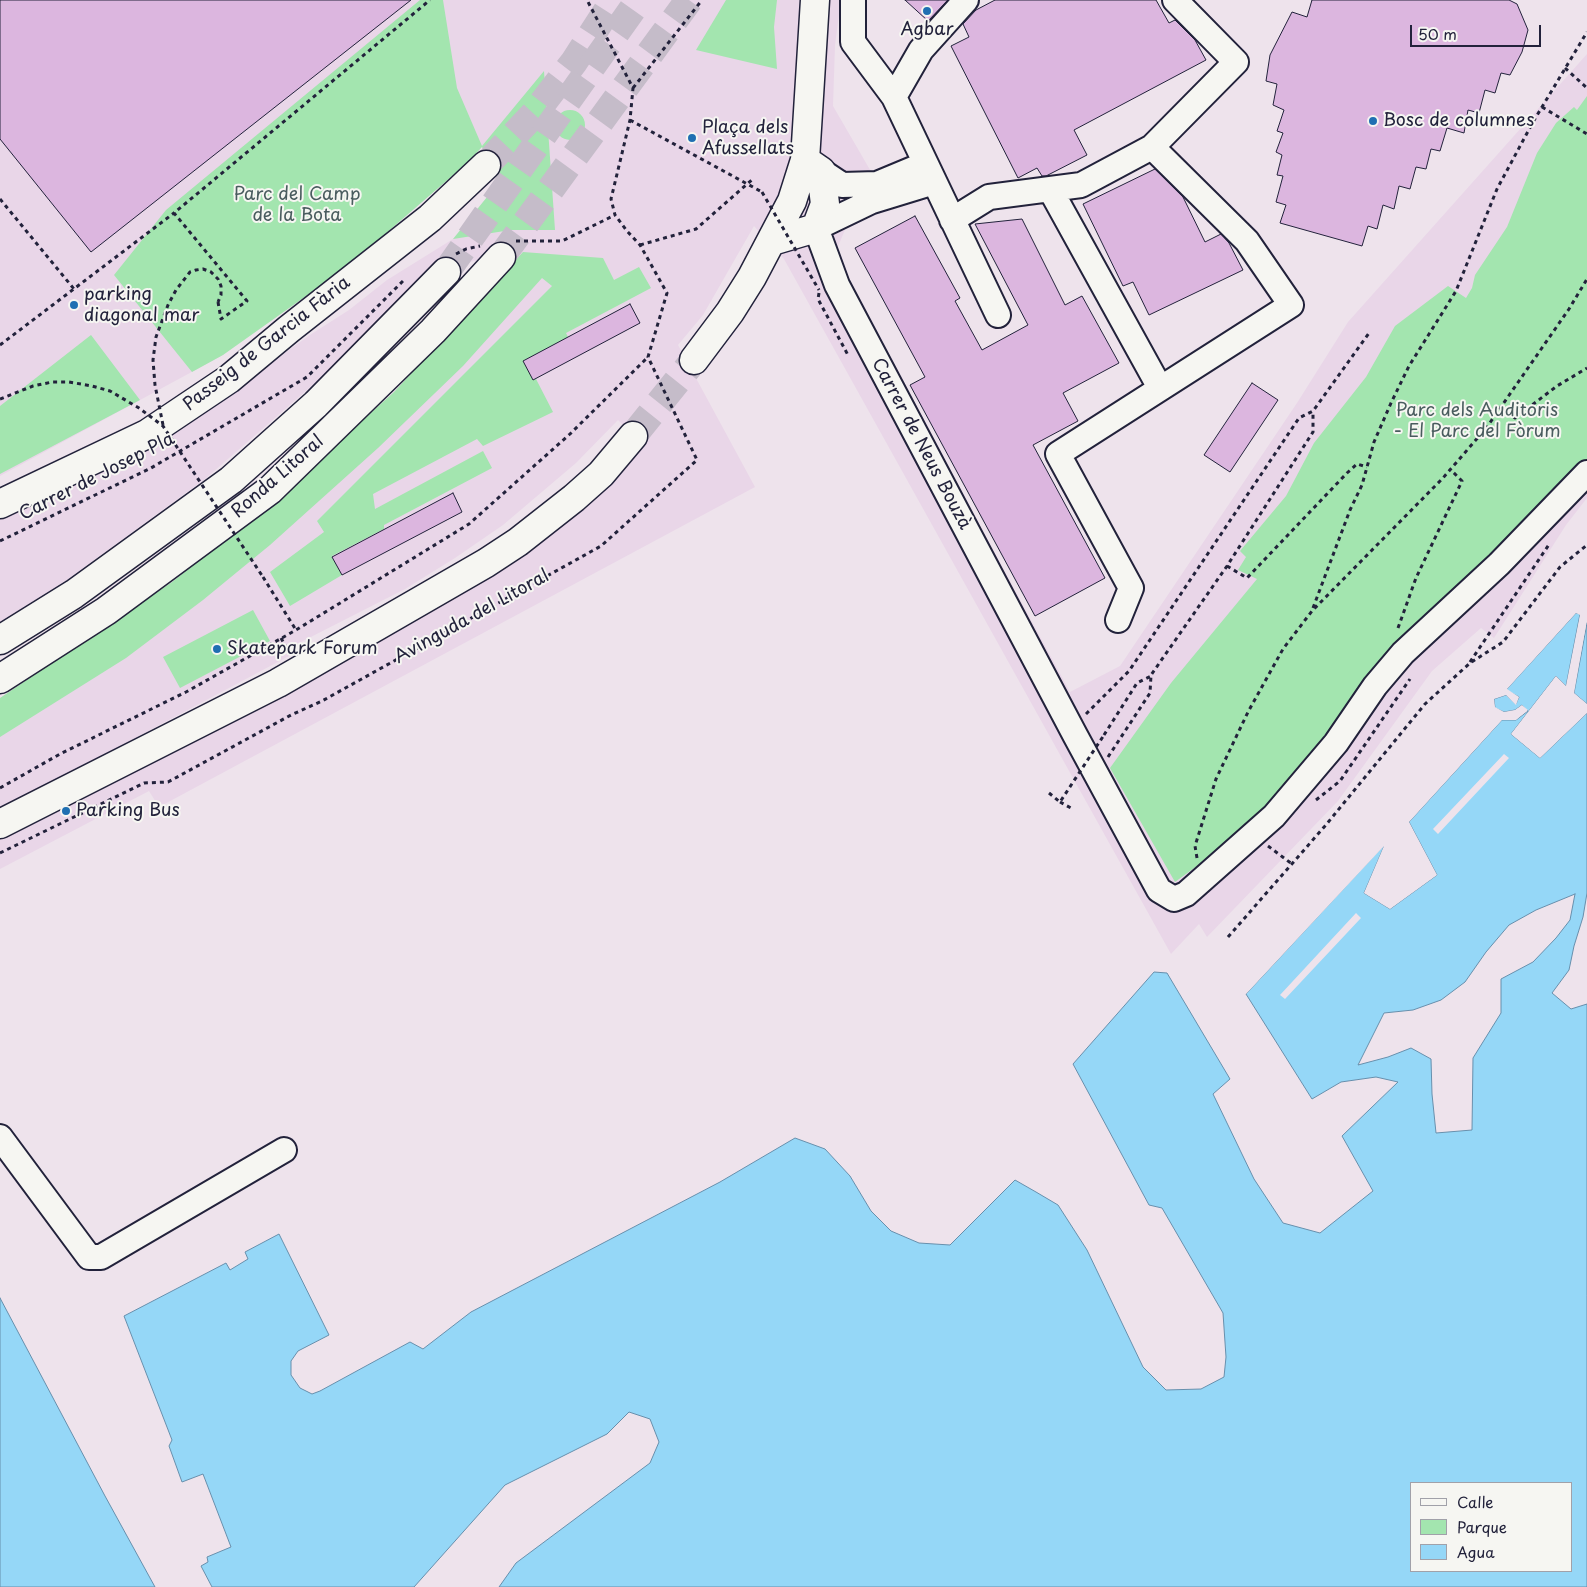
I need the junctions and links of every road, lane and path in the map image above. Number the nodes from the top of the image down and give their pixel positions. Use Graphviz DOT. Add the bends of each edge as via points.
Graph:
graph roads {
  1 [pos="430,0"];
  2 [pos="587,0"];
  3 [pos="702,0"];
  4 [pos="815,0"];
  5 [pos="852,0"];
  6 [pos="966,0"];
  7 [pos="1175,0"];
  8 [pos="1586,34"];
  9 [pos="1564,68"];
  10 [pos="633,88"];
  11 [pos="1587,88"];
  12 [pos="894,97"];
  13 [pos="1542,107"];
  14 [pos="630,120"];
  15 [pos="1587,134"];
  16 [pos="1152,147"];
  17 [pos="486,165"];
  18 [pos="813,166"];
  19 [pos="930,173"];
  20 [pos="754,178"];
  21 [pos="746,185"];
  22 [pos="1050,189"];
  23 [pos="0,199"];
  24 [pos="174,213"];
  25 [pos="615,215"];
  26 [pos="952,220"];
  27 [pos="816,228"];
  28 [pos="772,241"];
  29 [pos="640,245"];
  30 [pos="500,247"];
  31 [pos="448,265"];
  32 [pos="406,278"];
  33 [pos="1587,279"];
  34 [pos="74,289"];
  35 [pos="819,290"];
  36 [pos="822,306"];
  37 [pos="998,315"];
  38 [pos="1369,333"];
  39 [pos="0,345"];
  40 [pos="648,357"];
  41 [pos="849,357"];
  42 [pos="694,360"];
  43 [pos="1587,368"];
  44 [pos="1160,388"];
  45 [pos="0,400"];
  46 [pos="1500,408"];
  47 [pos="1313,411"];
  48 [pos="163,426"];
  49 [pos="633,436"];
  50 [pos="1367,467"];
  51 [pos="1451,470"];
  52 [pos="1587,472"];
  53 [pos="0,504"];
  54 [pos="0,541"];
  55 [pos="1551,542"];
  56 [pos="1587,545"];
  57 [pos="1228,566"];
  58 [pos="1312,611"];
  59 [pos="1118,620"];
  60 [pos="296,630"];
  61 [pos="281,638"];
  62 [pos="0,640"];
  63 [pos="290,655"];
  64 [pos="1409,663"];
  65 [pos="1470,663"];
  66 [pos="1151,675"];
  67 [pos="0,679"];
  68 [pos="1069,724"];
  69 [pos="1114,750"];
  70 [pos="1080,768"];
  71 [pos="1084,776"];
  72 [pos="0,788"];
  73 [pos="1048,793"];
  74 [pos="1060,802"];
  75 [pos="1311,804"];
  76 [pos="1071,808"];
  77 [pos="0,824"];
  78 [pos="1270,848"];
  79 [pos="0,853"];
  80 [pos="1292,864"];
  81 [pos="1202,880"];
  82 [pos="1228,937"];
  83 [pos="0,1138"];
  84 [pos="284,1150"];
  1 -- 24 [label="path"];
  2 -- 10 [label="path"];
  3 -- 10 [label="path"];
  4 -- 18 [label="main road"];
  5 -- 12 [label="street" via="853,42"];
  6 -- 12 [label="street" via="921,50"];
  7 -- 16 [label="street" via="1236,62"];
  8 -- 9 [label="path"];
  9 -- 11 [label="path"];
  9 -- 13 [label="path"];
  10 -- 14 [label="path"];
  12 -- 19 [label="street"];
  13 -- 15 [label="path"];
  13 -- 50 [label="path" via="1497,189 1456,291 1402,380 1374,442"];
  14 -- 21 [label="path"];
  14 -- 25 [label="path" via="611,199"];
  16 -- 22 [label="street" via="1081,185"];
  16 -- 44 [label="street" via="1247,241 1291,305"];
  17 -- 53 [label="main road, Passeig de Garcia Fària" via="430,218 229,379 147,434"];
  18 -- 19 [label="street" via="842,185 877,184"];
  18 -- 27 [label="main road" via="825,204"];
  18 -- 28 [label="main road"];
  19 -- 26 [label="street"];
  19 -- 27 [label="street"];
  20 -- 21 [label="path"];
  21 -- 29 [label="path" via="696,229"];
  21 -- 35 [label="path, bridge" via="762,192"];
  22 -- 26 [label="street" via="990,197"];
  22 -- 44 [label="street"];
  23 -- 34 [label="path"];
  24 -- 34 [label="path"];
  24 -- 48 [label="path, bridge" via="247,301 221,318 218,302 221,286 218,278 203,269 190,272 176,290 156,338 153,360"];
  25 -- 29 [label="path"];
  25 -- 30 [label="path" via="562,241"];
  26 -- 37 [label="street"];
  27 -- 28 [label="main road"];
  27 -- 68 [label="street, Carrer de Neus Bouzà" via="837,285"];
  28 -- 42 [label="main road" via="730,312"];
  29 -- 40 [label="path" via="667,293"];
  30 -- 31 [label="path" via="466,249"];
  30 -- 67 [label="main road, Ronda Litoral" via="433,331 270,490 106,611"];
  31 -- 62 [label="main road, Ronda Litoral" via="316,404 231,480 74,594"];
  32 -- 54 [label="path, Carrer de Josep Pla" via="307,376 151,468"];
  33 -- 46 [label="path"];
  34 -- 39 [label="path"];
  36 -- 41 [label="path"];
  38 -- 47 [label="path"];
  40 -- 60 [label="path" via="570,434 469,524"];
  40 -- 79 [label="path, Avinguda del Litoral" via="697,460 601,546 322,701 168,782 144,783"];
  43 -- 46 [label="path" via="1515,418"];
  44 -- 59 [label="street" via="1058,454 1131,588"];
  45 -- 48 [label="path, bridge" via="32,386 69,382 110,391"];
  46 -- 51 [label="path"];
  47 -- 57 [label="path" via="1313,432"];
  47 -- 68 [label="path" via="1299,418 1129,670 1083,716"];
  48 -- 60 [label="path, bridge"];
  49 -- 77 [label="main road" via="601,474 574,498 486,563 278,683"];
  50 -- 57 [label="path" via="1357,464 1347,473 1247,578"];
  50 -- 58 [label="path"];
  51 -- 58 [label="path"];
  51 -- 64 [label="path" via="1462,480 1412,587 1397,633"];
  52 -- 64 [label="street"];
  55 -- 65 [label="path"];
  56 -- 65 [label="path" via="1560,567 1503,642"];
  57 -- 66 [label="path"];
  58 -- 81 [label="path" via="1283,649 1216,779 1195,846"];
  60 -- 61 [label="path"];
  61 -- 63 [label="path"];
  61 -- 72 [label="path" via="186,692 60,754"];
  64 -- 75 [label="path" via="1340,781"];
  64 -- 81 [label="street" via="1375,686 1336,743 1274,816"];
  65 -- 80 [label="path" via="1425,704"];
  66 -- 69 [label="path" via="1150,693"];
  66 -- 74 [label="path, bridge" via="1138,683"];
  68 -- 81 [label="street, Carrer de Neus Bouzà" via="1159,890 1174,899 1186,894"];
  70 -- 71 [label="path"];
  73 -- 74 [label="path, bridge"];
  74 -- 76 [label="path"];
  78 -- 80 [label="path"];
  80 -- 82 [label="path"];
  83 -- 84 [label="street" via="89,1257 102,1257"];
}
